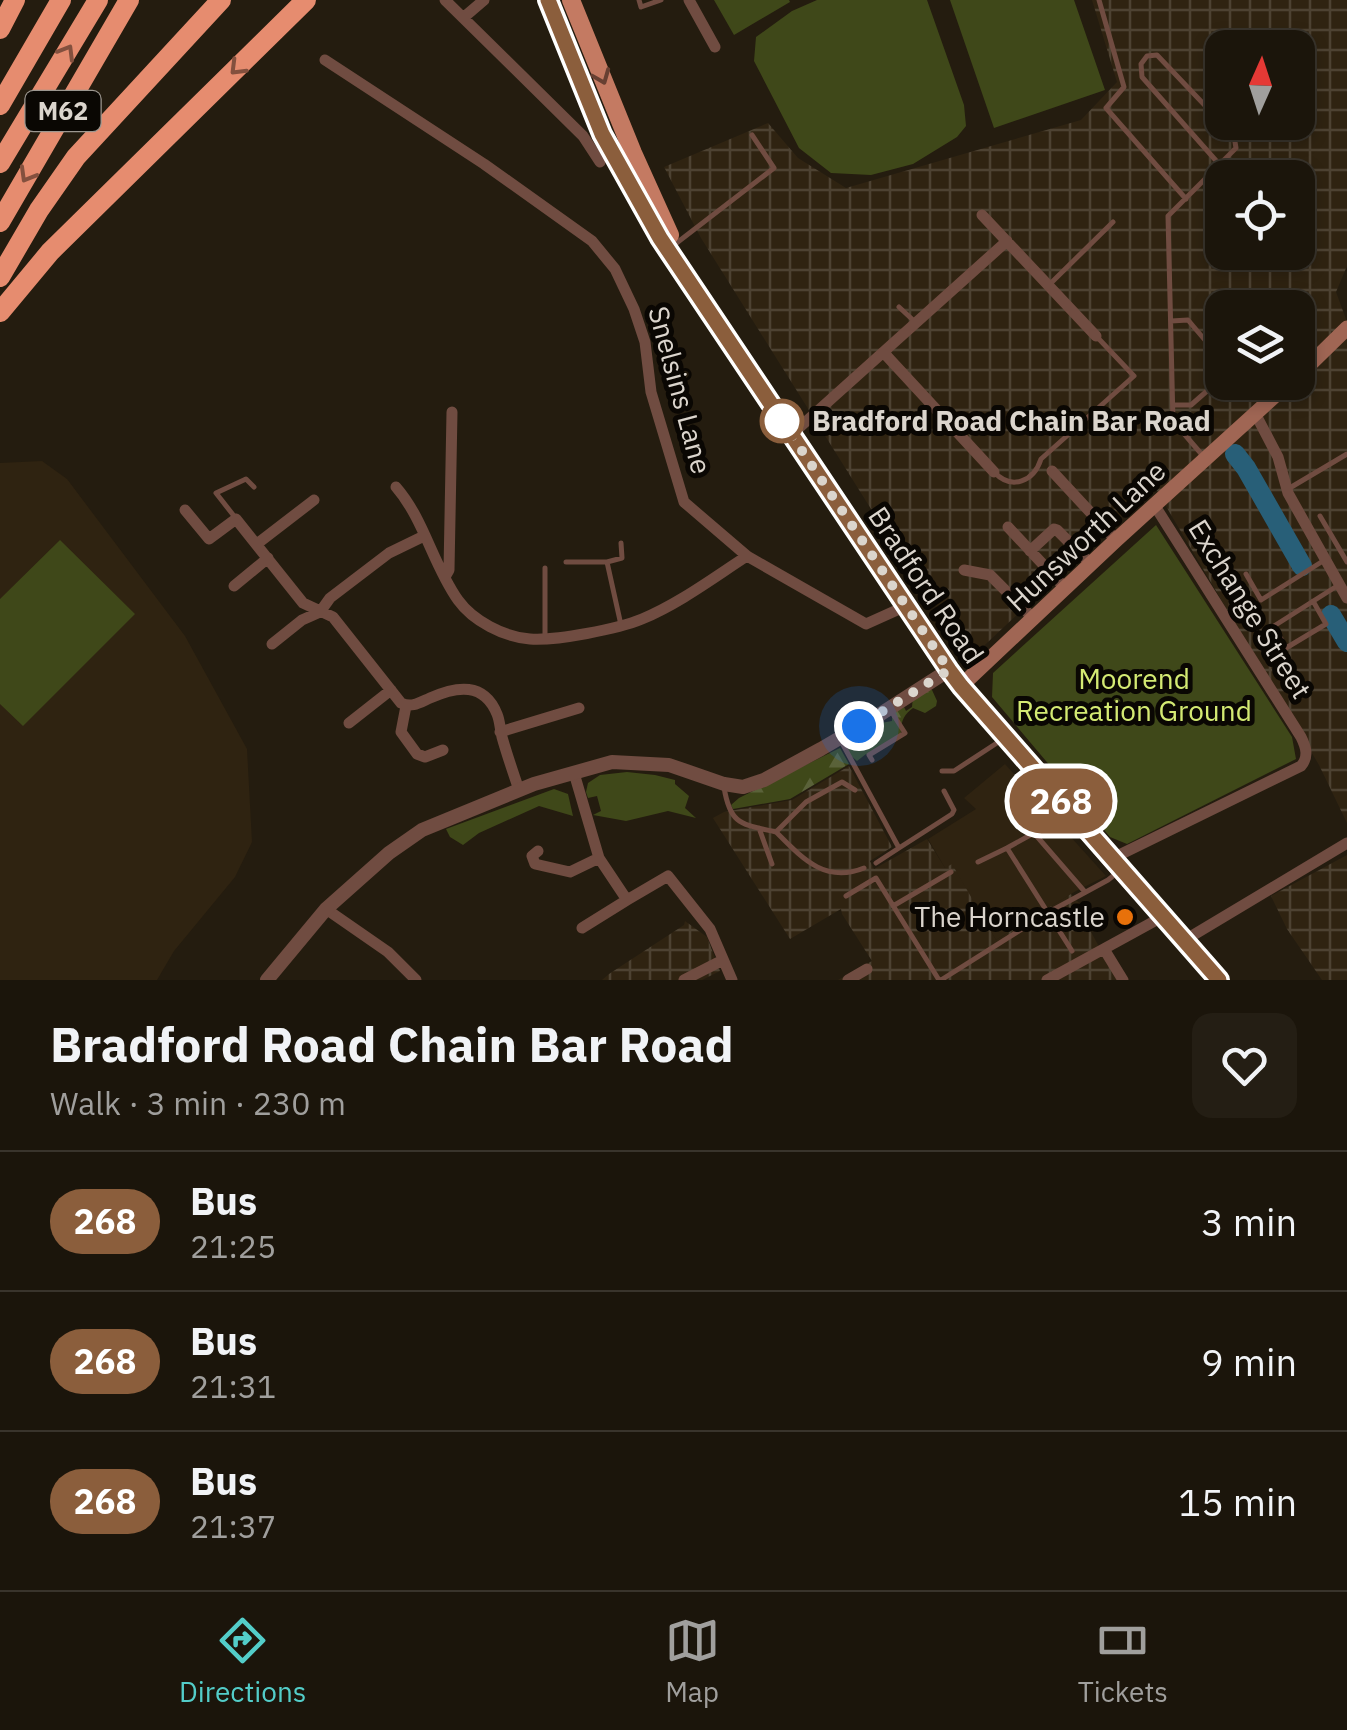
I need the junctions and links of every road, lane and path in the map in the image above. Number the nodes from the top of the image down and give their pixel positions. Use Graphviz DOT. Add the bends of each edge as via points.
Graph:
graph roads {
  1 [pos="14,0"];
  2 [pos="61,0"];
  3 [pos="98,0"];
  4 [pos="128,0"];
  5 [pos="221,0"];
  6 [pos="306,0"];
  7 [pos="445,0"];
  8 [pos="484,0"];
  9 [pos="548,0"];
  10 [pos="571,0"];
  11 [pos="639,0"];
  12 [pos="661,0"];
  13 [pos="689,0"];
  14 [pos="1099,0"];
  15 [pos="464,18"];
  16 [pos="0,29"];
  17 [pos="715,47"];
  18 [pos="325,60"];
  19 [pos="0,106"];
  20 [pos="752,135"];
  21 [pos="600,162"];
  22 [pos="0,163"];
  23 [pos="1218,164"];
  24 [pos="1205,178"];
  25 [pos="1186,198"];
  26 [pos="982,215"];
  27 [pos="0,222"];
  28 [pos="1113,222"];
  29 [pos="1007,241"];
  30 [pos="674,244"];
  31 [pos="0,277"];
  32 [pos="1049,286"];
  33 [pos="694,291"];
  34 [pos="899,306"];
  35 [pos="0,312"];
  36 [pos="1171,321"];
  37 [pos="916,323"];
  38 [pos="1347,328"];
  39 [pos="1096,336"];
  40 [pos="884,353"];
  41 [pos="1315,359"];
  42 [pos="1271,400"];
  43 [pos="1172,405"];
  44 [pos="452,412"];
  45 [pos="1256,415"];
  46 [pos="791,435"];
  47 [pos="1347,454"];
  48 [pos="1206,460"];
  49 [pos="1052,471"];
  50 [pos="994,472"];
  51 [pos="254,487"];
  52 [pos="396,487"];
  53 [pos="1288,489"];
  54 [pos="314,500"];
  55 [pos="1155,506"];
  56 [pos="185,510"];
  57 [pos="1320,516"];
  58 [pos="236,519"];
  59 [pos="1008,527"];
  60 [pos="424,536"];
  61 [pos="1116,540"];
  62 [pos="258,544"];
  63 [pos="622,544"];
  64 [pos="1030,550"];
  65 [pos="747,556"];
  66 [pos="268,558"];
  67 [pos="1326,560"];
  68 [pos="566,562"];
  69 [pos="607,562"];
  70 [pos="1347,562"];
  71 [pos="1091,564"];
  72 [pos="545,568"];
  73 [pos="964,570"];
  74 [pos="1246,574"];
  75 [pos="445,577"];
  76 [pos="1340,584"];
  77 [pos="234,586"];
  78 [pos="1066,589"];
  79 [pos="1347,598"];
  80 [pos="1313,601"];
  81 [pos="906,606"];
  82 [pos="320,612"];
  83 [pos="1034,620"];
  84 [pos="622,625"];
  85 [pos="546,638"];
  86 [pos="272,644"];
  87 [pos="949,670"];
  88 [pos="961,686"];
  89 [pos="391,690"];
  90 [pos="406,706"];
  91 [pos="579,708"];
  92 [pos="889,708"];
  93 [pos="349,723"];
  94 [pos="500,732"];
  95 [pos="839,738"];
  96 [pos="1005,738"];
  97 [pos="443,750"];
  98 [pos="872,760"];
  99 [pos="942,771"];
  100 [pos="574,773"];
  101 [pos="724,784"];
  102 [pos="519,790"];
  103 [pos="855,790"];
  104 [pos="944,791"];
  105 [pos="759,828"];
  106 [pos="776,832"];
  107 [pos="1347,843"];
  108 [pos="899,848"];
  109 [pos="1007,848"];
  110 [pos="538,852"];
  111 [pos="599,858"];
  112 [pos="978,862"];
  113 [pos="876,863"];
  114 [pos="772,864"];
  115 [pos="1116,864"];
  116 [pos="864,868"];
  117 [pos="952,872"];
  118 [pos="1085,892"];
  119 [pos="846,896"];
  120 [pos="627,900"];
  121 [pos="893,906"];
  122 [pos="326,909"];
  123 [pos="1049,912"];
  124 [pos="1162,916"];
  125 [pos="582,928"];
  126 [pos="1185,940"];
  127 [pos="1104,949"];
  128 [pos="1072,951"];
  129 [pos="723,960"];
  130 [pos="868,969"];
  131 [pos="267,980"];
  132 [pos="416,980"];
  133 [pos="684,980"];
  134 [pos="732,980"];
  135 [pos="848,980"];
  136 [pos="940,980"];
  137 [pos="1047,980"];
  138 [pos="1123,980"];
  139 [pos="1219,980"];
  1 -- 16 [label="highway"];
  2 -- 19 [label="highway"];
  22 -- 3 [label="highway, M62, one-way"];
  4 -- 27 [label="highway, M62, one-way"];
  5 -- 31 [label="highway" via="76,158"];
  6 -- 35 [label="highway, one-way" via="50,252"];
  7 -- 15 [label="street"];
  8 -- 15 [label="street"];
  9 -- 33 [label="main road, Bradford Road" via="620,170"];
  10 -- 30 [label="main road, Bradford Road, one-way"];
  11 -- 12 [label="lane" via="641,7"];
  13 -- 17 [label="street"];
  14 -- 25 [label="lane" via="1124,87 1106,108"];
  15 -- 21 [label="street" via="583,136"];
  18 -- 65 [label="street, Snelsins Lane" via="592,241 634,309 684,502"];
  20 -- 30 [label="lane" via="774,168"];
  23 -- 23 [label="lane" via="1236,148 1234,136 1158,55 1148,56 1142,76"];
  24 -- 25 [label="lane"];
  25 -- 36 [label="lane" via="1168,216"];
  26 -- 29 [label="street"];
  28 -- 32 [label="lane"];
  29 -- 32 [label="street"];
  29 -- 37 [label="street"];
  30 -- 33 [label="main road, Bradford Road"];
  32 -- 39 [label="street"];
  33 -- 46 [label="main road, Bradford Road"];
  34 -- 37 [label="lane"];
  36 -- 43 [label="lane"];
  36 -- 43 [label="lane" via="1188,320 1210,346 1213,380 1191,406"];
  37 -- 40 [label="street"];
  38 -- 41 [label="main road"];
  39 -- 50 [label="lane" via="1134,376 1042,459 1030,478 1011,482"];
  40 -- 46 [label="street"];
  40 -- 50 [label="street"];
  42 -- 45 [label="main road, Hunsworth Lane"];
  43 -- 48 [label="lane" via="1173,422"];
  44 -- 75 [label="street"];
  45 -- 48 [label="main road, Hunsworth Lane"];
  45 -- 53 [label="street"];
  46 -- 81 [label="main road, Bradford Road"];
  47 -- 53 [label="lane"];
  48 -- 55 [label="main road, Hunsworth Lane"];
  49 -- 61 [label="street"];
  51 -- 58 [label="lane" via="246,479 216,492"];
  52 -- 60 [label="street"];
  53 -- 67 [label="street"];
  54 -- 62 [label="street"];
  55 -- 61 [label="main road, Hunsworth Lane"];
  55 -- 115 [label="street, Exchange Street" via="1302,737 1306,757 1301,766"];
  56 -- 58 [label="street" via="209,539"];
  57 -- 70 [label="lane"];
  58 -- 62 [label="street"];
  59 -- 64 [label="street"];
  60 -- 75 [label="street"];
  60 -- 82 [label="street" via="389,553"];
  61 -- 71 [label="main road, Hunsworth Lane"];
  62 -- 66 [label="street"];
  63 -- 69 [label="lane" via="622,558"];
  64 -- 71 [label="street" via="1054,529"];
  64 -- 78 [label="street"];
  65 -- 81 [label="street, Snelsins Lane" via="866,624"];
  65 -- 84 [label="street" via="679,600"];
  66 -- 77 [label="street"];
  66 -- 82 [label="street" via="303,604"];
  67 -- 74 [label="lane" via="1261,600"];
  67 -- 76 [label="street"];
  68 -- 69 [label="lane"];
  69 -- 84 [label="lane"];
  71 -- 78 [label="main road, Hunsworth Lane"];
  72 -- 85 [label="lane"];
  73 -- 83 [label="street" via="990,575"];
  75 -- 85 [label="street" via="480,621 528,639"];
  76 -- 79 [label="street"];
  76 -- 80 [label="lane"];
  78 -- 83 [label="main road, Hunsworth Lane"];
  80 -- 80 [label="lane" via="1274,626 1286,648 1326,624"];
  81 -- 87 [label="main road, Bradford Road"];
  82 -- 86 [label="street"];
  82 -- 89 [label="street" via="333,617"];
  83 -- 88 [label="main road, Hunsworth Lane"];
  84 -- 85 [label="street"];
  87 -- 88 [label="main road, Bradford Road"];
  87 -- 92 [label="street"];
  88 -- 96 [label="main road, Bradford Road"];
  89 -- 90 [label="street"];
  89 -- 93 [label="street"];
  90 -- 94 [label="street" via="476,690 496,709"];
  90 -- 97 [label="street" via="401,732 417,754"];
  91 -- 94 [label="street"];
  92 -- 95 [label="street"];
  92 -- 98 [label="lane" via="905,733 869,755"];
  94 -- 102 [label="street"];
  95 -- 101 [label="street" via="764,780"];
  95 -- 108 [label="lane"];
  96 -- 99 [label="lane" via="954,771"];
  96 -- 115 [label="main road, Bradford Road"];
  100 -- 101 [label="street" via="612,762 669,765"];
  100 -- 102 [label="street"];
  100 -- 111 [label="street"];
  101 -- 105 [label="lane" via="730,812"];
  102 -- 122 [label="street" via="422,830"];
  103 -- 106 [label="lane" via="842,782 806,802"];
  104 -- 108 [label="lane" via="952,814"];
  105 -- 106 [label="lane"];
  105 -- 114 [label="lane"];
  106 -- 116 [label="lane" via="828,873"];
  107 -- 126 [label="street"];
  108 -- 113 [label="lane"];
  109 -- 112 [label="lane"];
  109 -- 118 [label="lane" via="1034,833"];
  109 -- 123 [label="lane"];
  110 -- 111 [label="street" via="532,856 536,864 570,872"];
  111 -- 120 [label="street"];
  115 -- 118 [label="lane" via="1108,880"];
  115 -- 124 [label="main road, Bradford Road"];
  117 -- 121 [label="lane"];
  118 -- 123 [label="lane"];
  119 -- 121 [label="lane" via="876,878"];
  120 -- 125 [label="street"];
  120 -- 129 [label="street" via="668,876 710,929"];
  121 -- 136 [label="lane"];
  122 -- 131 [label="street"];
  122 -- 132 [label="street"];
  123 -- 128 [label="lane"];
  123 -- 136 [label="lane"];
  124 -- 126 [label="main road, Bradford Road"];
  124 -- 127 [label="street"];
  126 -- 139 [label="main road, Bradford Road"];
  127 -- 137 [label="street"];
  127 -- 138 [label="street"];
  129 -- 133 [label="street"];
  129 -- 134 [label="street"];
  130 -- 135 [label="street"];
}
